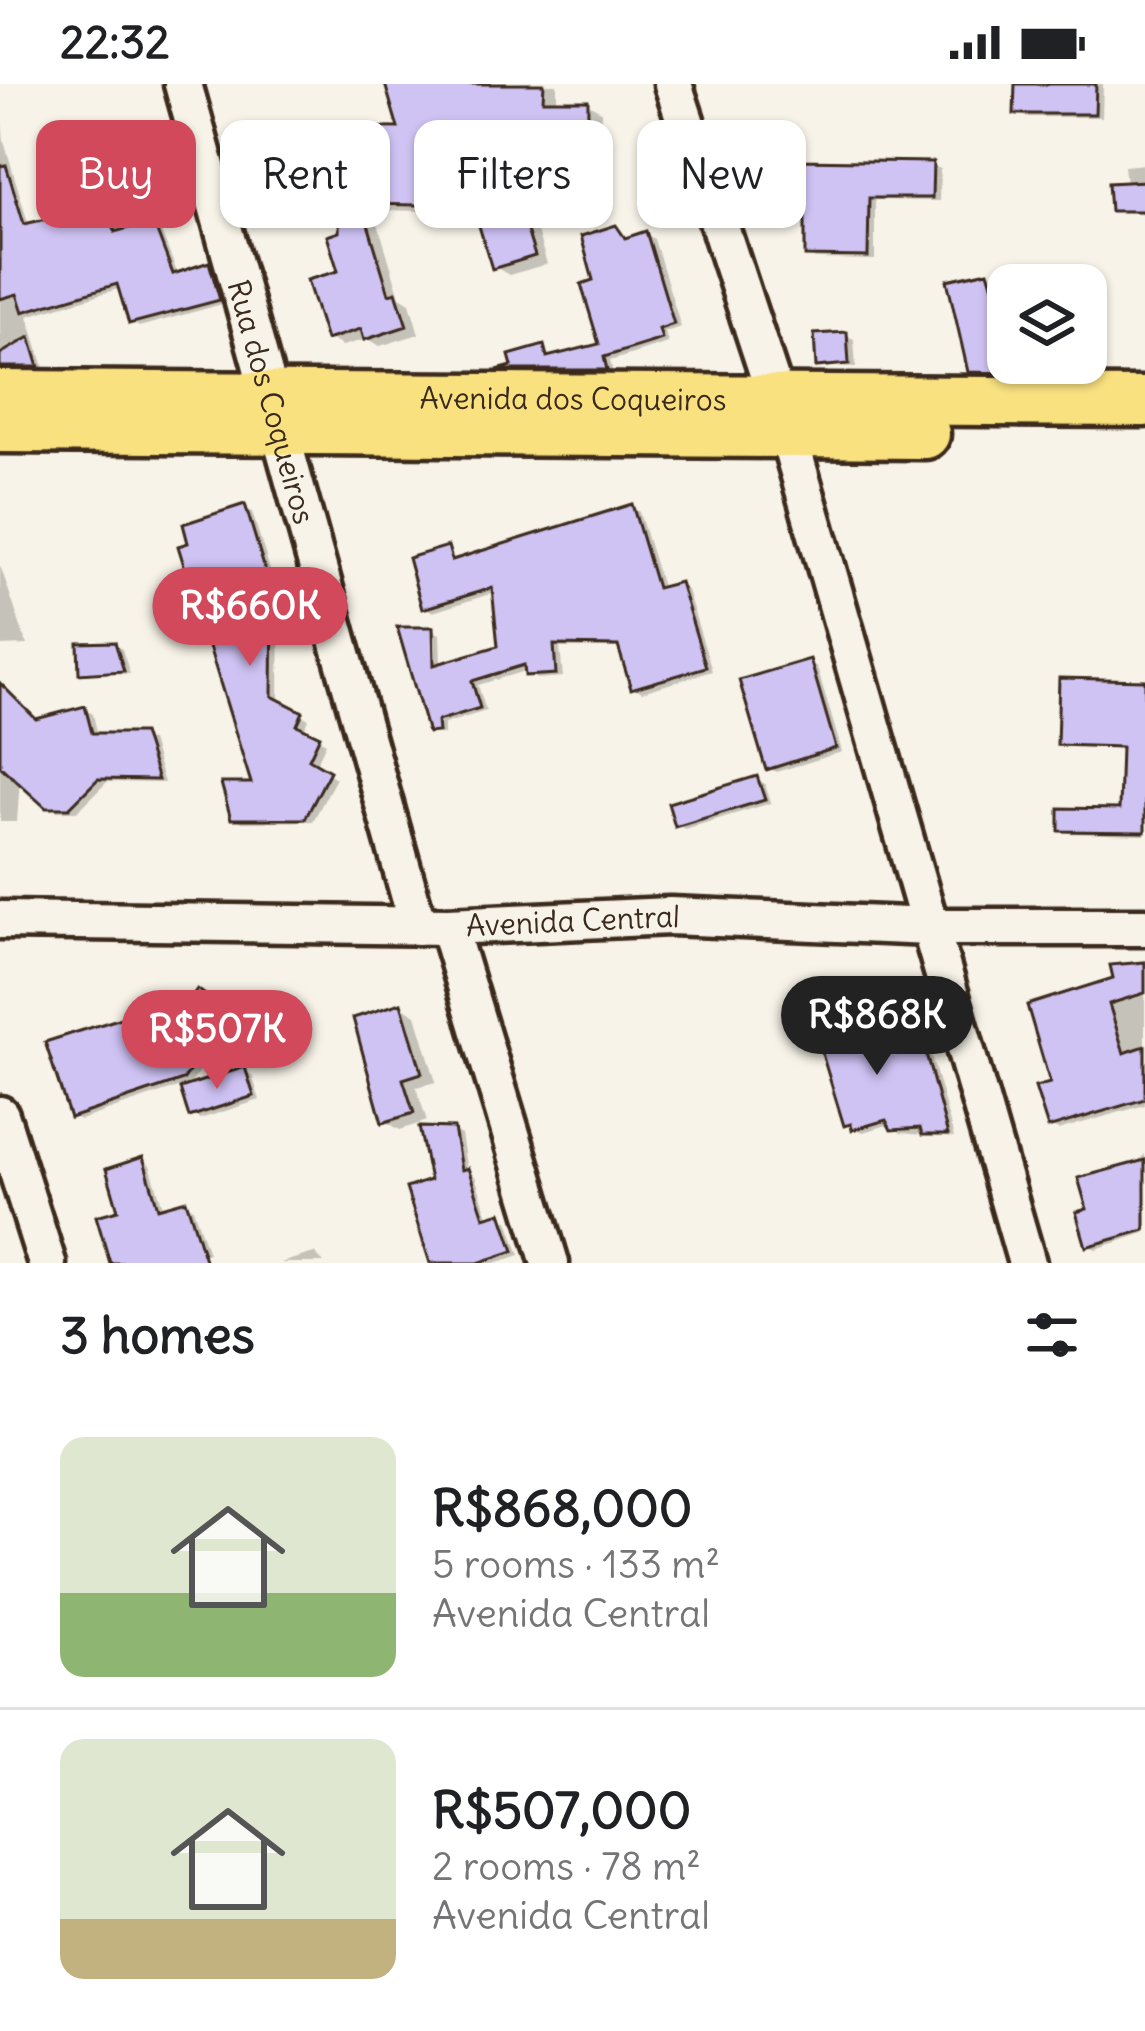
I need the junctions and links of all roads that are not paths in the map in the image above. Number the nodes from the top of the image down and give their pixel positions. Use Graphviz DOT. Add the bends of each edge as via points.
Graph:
graph roads {
  1 [pos="183,84"];
  2 [pos="673,84"];
  3 [pos="0,395"];
  4 [pos="1145,402"];
  5 [pos="276,413"];
  6 [pos="782,417"];
  7 [pos="0,428"];
  8 [pos="1145,434"];
  9 [pos="0,920"];
  10 [pos="433,926"];
  11 [pos="930,927"];
  12 [pos="1145,927"];
  13 [pos="0,1114"];
  14 [pos="47,1263"];
  15 [pos="550,1263"];
  16 [pos="1027,1263"];
  1 -- 5 [label="street, Rua dos Coqueiros"];
  2 -- 6 [label="street"];
  3 -- 5 [label="main road, Avenida dos Coqueiros"];
  4 -- 6 [label="main road, Avenida dos Coqueiros"];
  5 -- 6 [label="main road, Avenida dos Coqueiros"];
  5 -- 7 [label="main road, Avenida dos Coqueiros"];
  5 -- 10 [label="street, Rua dos Coqueiros"];
  6 -- 8 [label="main road, Avenida dos Coqueiros"];
  6 -- 11 [label="street"];
  9 -- 10 [label="street, Avenida Central"];
  10 -- 11 [label="street, Avenida Central" via="670,916"];
  10 -- 15 [label="street, Rua dos Coqueiros"];
  11 -- 12 [label="street, Avenida Central"];
  11 -- 16 [label="street"];
  13 -- 14 [label="street"];
}
